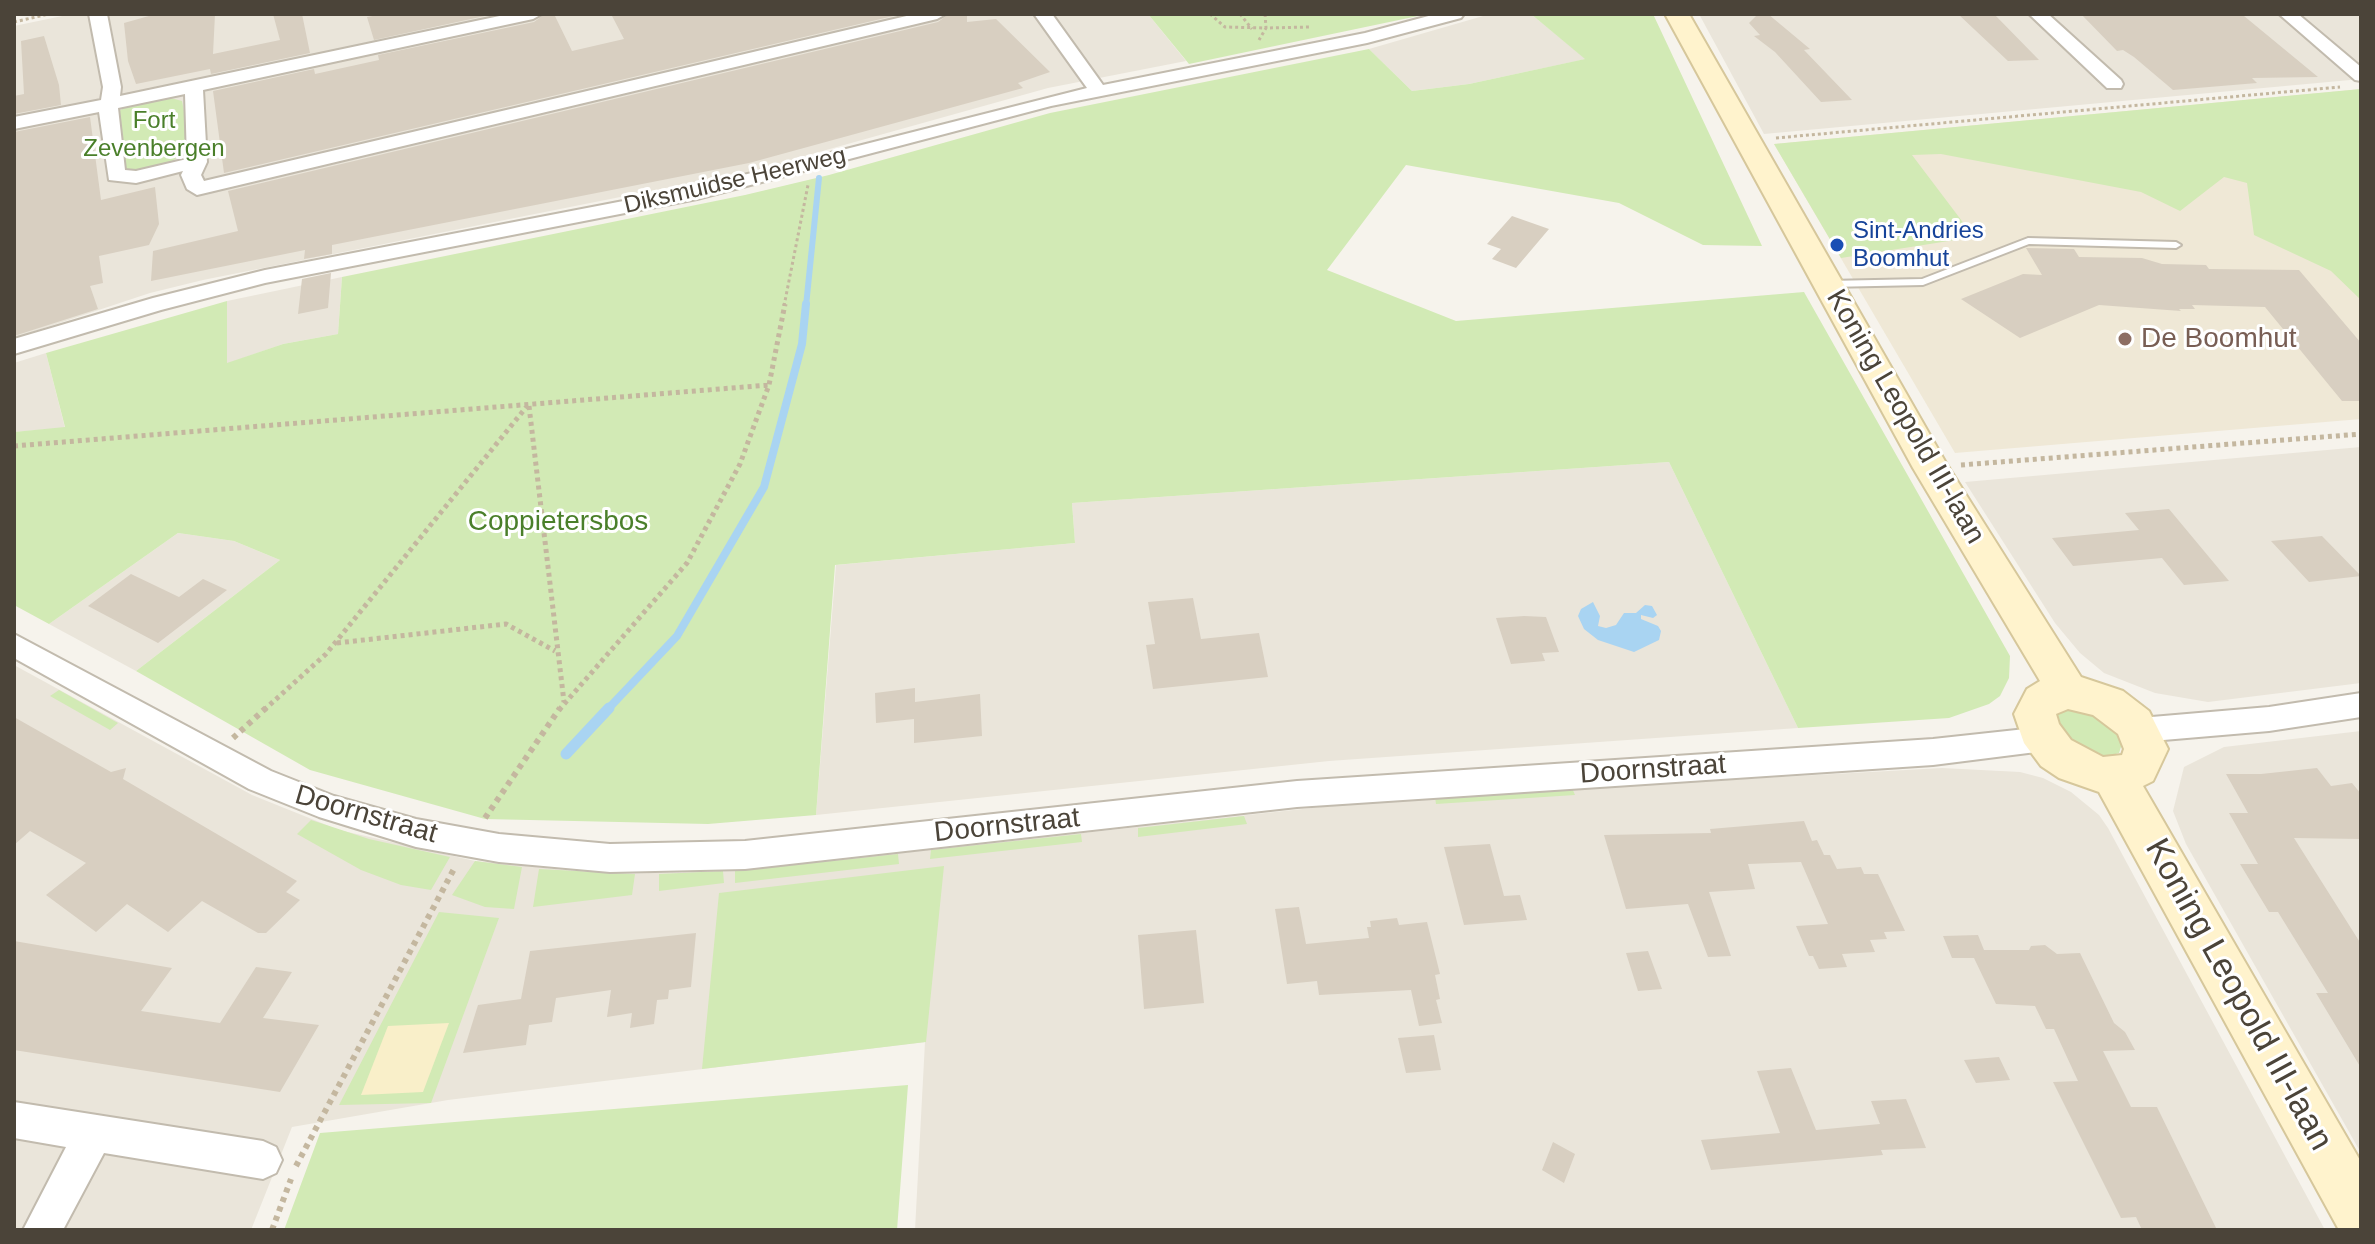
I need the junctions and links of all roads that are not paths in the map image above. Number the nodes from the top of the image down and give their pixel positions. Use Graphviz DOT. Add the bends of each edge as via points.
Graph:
graph roads {
  1 [pos="98,14"];
  2 [pos="533,14"];
  3 [pos="937,14"];
  4 [pos="1043,14"];
  5 [pos="1455,14"];
  6 [pos="1677,14"];
  7 [pos="2038,14"];
  8 [pos="2288,14"];
  9 [pos="2354,81"];
  10 [pos="2114,84"];
  11 [pos="194,87"];
  12 [pos="1098,91"];
  13 [pos="110,102"];
  14 [pos="14,123"];
  15 [pos="197,162"];
  16 [pos="2176,245"];
  17 [pos="1828,284"];
  18 [pos="14,347"];
  19 [pos="14,645"];
  20 [pos="2068,692"];
  21 [pos="2361,705"];
  22 [pos="2140,730"];
  23 [pos="2044,739"];
  24 [pos="2113,776"];
  25 [pos="14,1120"];
  26 [pos="94,1133"];
  27 [pos="263,1160"];
  28 [pos="2361,1215"];
  29 [pos="42,1230"];
  1 -- 13 [label="street" via="112,87"];
  2 -- 11 [label="street"];
  3 -- 15 [label="street" via="197,189 191,175"];
  4 -- 12 [label="street"];
  5 -- 12 [label="street, Diksmuidse Heerweg" via="1404,30"];
  6 -- 17 [label="street, Koning Leopold III-laan"];
  7 -- 10 [label="street"];
  8 -- 9 [label="street"];
  11 -- 13 [label="street"];
  11 -- 15 [label="street"];
  12 -- 18 [label="street, Diksmuidse Heerweg" via="673,198 265,277"];
  13 -- 14 [label="street"];
  13 -- 15 [label="street" via="116,176 136,177"];
  16 -- 17 [label="lane" via="2028,241 1923,282"];
  17 -- 20 [label="street, Koning Leopold III-laan" via="1931,468"];
  19 -- 23 [label="street, Doornstraat" via="260,780 330,808 416,833 610,858 745,855 1297,794 1933,752"];
  20 -- 22 [label="street" via="2108,703"];
  20 -- 23 [label="street" via="2049,695 2038,707 2036,722"];
  21 -- 22 [label="street"];
  22 -- 24 [label="street" via="2146,749 2143,763"];
  23 -- 24 [label="street" via="2074,765"];
  24 -- 28 [label="street, Koning Leopold III-laan"];
  25 -- 26 [label="street"];
  26 -- 27 [label="street"];
  26 -- 29 [label="street"];
}
